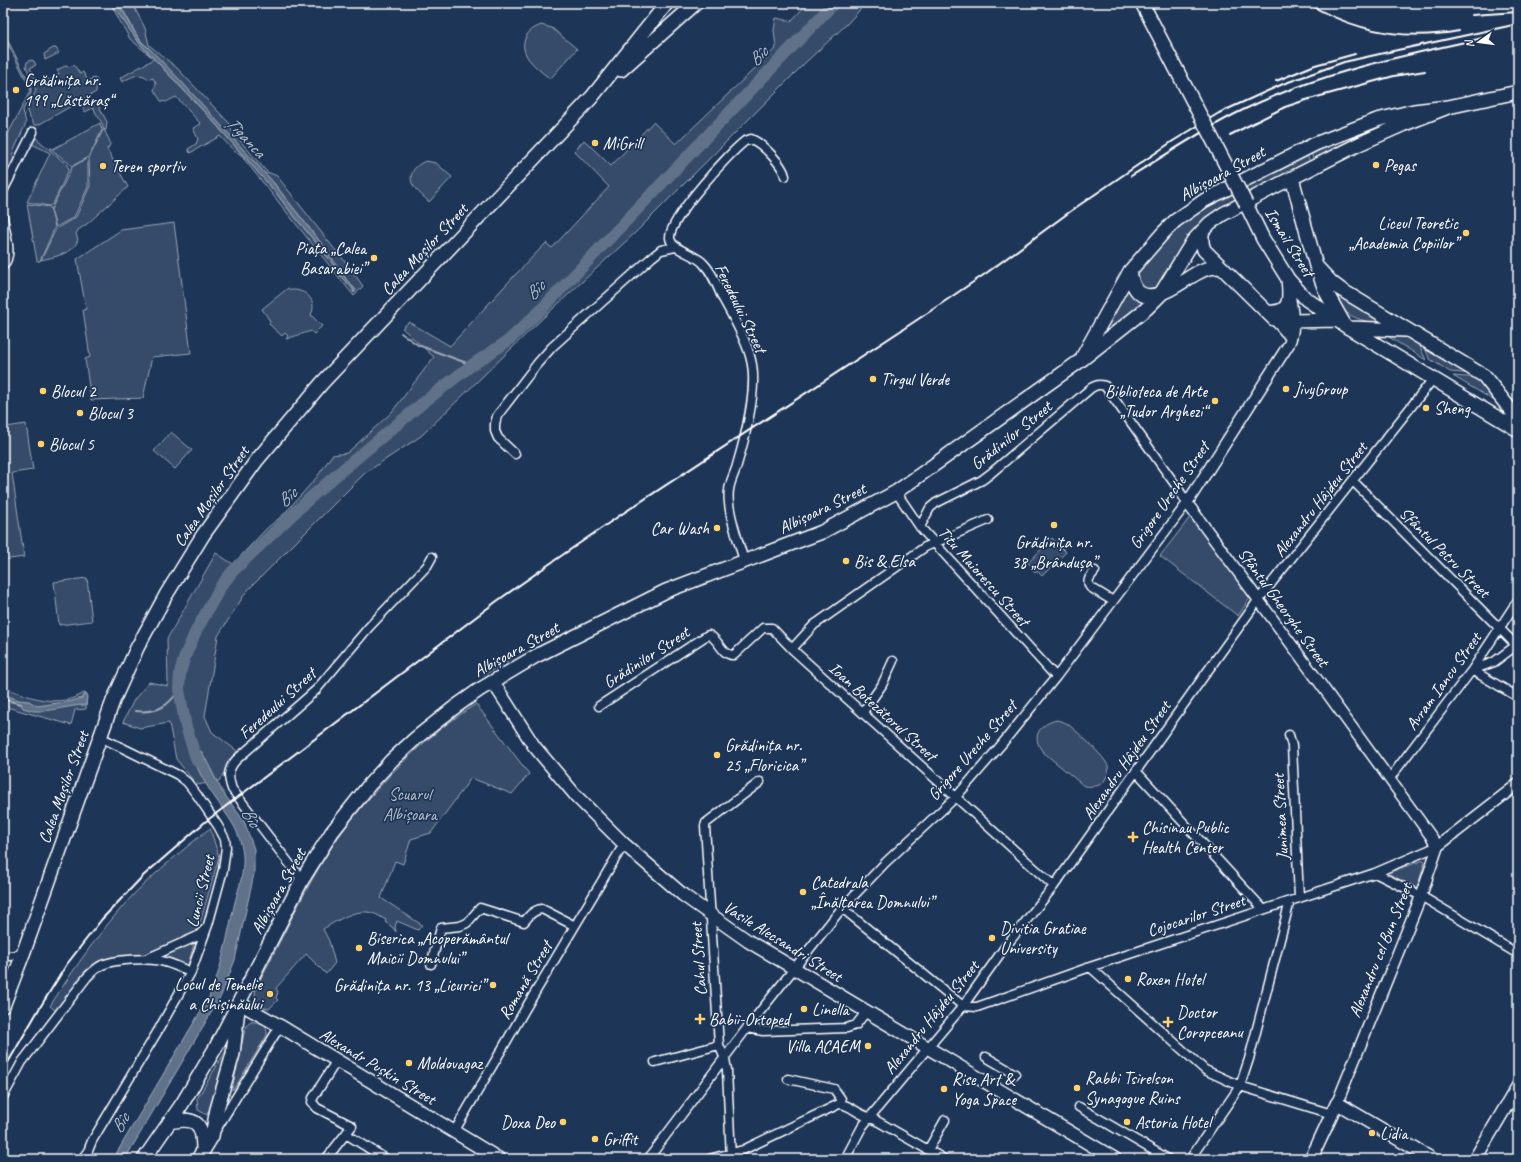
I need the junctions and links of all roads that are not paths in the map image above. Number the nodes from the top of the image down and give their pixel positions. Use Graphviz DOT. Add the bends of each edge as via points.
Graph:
graph roads {
  1 [pos="668,3"];
  2 [pos="696,3"];
  3 [pos="1142,3"];
  4 [pos="1518,92"];
  5 [pos="592,97"];
  6 [pos="1448,107"];
  7 [pos="1351,129"];
  8 [pos="34,132"];
  9 [pos="1359,144"];
  10 [pos="785,176"];
  11 [pos="1292,178"];
  12 [pos="3,191"];
  13 [pos="3,217"];
  14 [pos="1202,231"];
  15 [pos="675,247"];
  16 [pos="3,266"];
  17 [pos="1316,266"];
  18 [pos="1220,267"];
  19 [pos="1130,271"];
  20 [pos="1293,293"];
  21 [pos="1160,295"];
  22 [pos="1270,315"];
  23 [pos="1293,321"];
  24 [pos="1343,324"];
  25 [pos="1408,331"];
  26 [pos="1291,338"];
  27 [pos="1080,361"];
  28 [pos="1433,379"];
  29 [pos="1105,386"];
  30 [pos="1518,419"];
  31 [pos="1518,430"];
  32 [pos="515,454"];
  33 [pos="1353,481"];
  34 [pos="896,492"];
  35 [pos="1187,503"];
  36 [pos="988,520"];
  37 [pos="920,527"];
  38 [pos="934,544"];
  39 [pos="432,557"];
  40 [pos="744,561"];
  41 [pos="1094,571"];
  42 [pos="1259,599"];
  43 [pos="1518,600"];
  44 [pos="1113,601"];
  45 [pos="763,628"];
  46 [pos="1500,628"];
  47 [pos="1517,645"];
  48 [pos="792,650"];
  49 [pos="894,661"];
  50 [pos="1472,670"];
  51 [pos="1056,677"];
  52 [pos="493,682"];
  53 [pos="1518,697"];
  54 [pos="599,706"];
  55 [pos="863,712"];
  56 [pos="1289,735"];
  57 [pos="100,736"];
  58 [pos="1136,771"];
  59 [pos="1390,778"];
  60 [pos="760,782"];
  61 [pos="1518,784"];
  62 [pos="956,797"];
  63 [pos="624,844"];
  64 [pos="1438,846"];
  65 [pos="1374,873"];
  66 [pos="302,880"];
  67 [pos="1054,886"];
  68 [pos="1421,896"];
  69 [pos="1299,898"];
  70 [pos="1290,901"];
  71 [pos="842,908"];
  72 [pos="1263,909"];
  73 [pos="710,916"];
  74 [pos="208,925"];
  75 [pos="575,926"];
  76 [pos="23,954"];
  77 [pos="1518,954"];
  78 [pos="3,957"];
  79 [pos="142,960"];
  80 [pos="431,964"];
  81 [pos="1090,966"];
  82 [pos="794,969"];
  83 [pos="190,972"];
  84 [pos="239,1003"];
  85 [pos="3,1006"];
  86 [pos="962,1006"];
  87 [pos="866,1012"];
  88 [pos="280,1026"];
  89 [pos="747,1028"];
  90 [pos="719,1045"];
  91 [pos="928,1048"];
  92 [pos="986,1057"];
  93 [pos="725,1059"];
  94 [pos="337,1060"];
  95 [pos="655,1062"];
  96 [pos="1015,1074"];
  97 [pos="788,1079"];
  98 [pos="1240,1086"];
  99 [pos="1518,1086"];
  100 [pos="3,1097"];
  101 [pos="1337,1103"];
  102 [pos="842,1104"];
  103 [pos="1079,1107"];
  104 [pos="1332,1114"];
  105 [pos="870,1117"];
  106 [pos="945,1120"];
  107 [pos="170,1122"];
  108 [pos="454,1132"];
  109 [pos="346,1134"];
  110 [pos="212,1136"];
  111 [pos="928,1150"];
  112 [pos="200,1155"];
  113 [pos="731,1156"];
  114 [pos="82,1159"];
  115 [pos="144,1159"];
  116 [pos="326,1159"];
  117 [pos="386,1159"];
  118 [pos="499,1159"];
  119 [pos="648,1159"];
  120 [pos="709,1159"];
  121 [pos="845,1159"];
  122 [pos="944,1159"];
  123 [pos="1115,1159"];
  124 [pos="1168,1159"];
  125 [pos="1190,1159"];
  126 [pos="1311,1159"];
  127 [pos="1432,1159"];
  128 [pos="1475,1159"];
  1 -- 5 [label="main road, Calea Moșilor Street"];
  2 -- 5 [label="main road, Calea Moșilor Street"];
  3 -- 20 [label="main road, Ismail Street, bridge" via="1263,239 1288,278"];
  4 -- 6 [label="main road, Albișoara Street"];
  5 -- 57 [label="main road, Calea Moșilor Street" via="322,383 257,460 203,535 166,595 137,648"];
  6 -- 7 [label="main road, Albișoara Street" via="1395,115"];
  6 -- 9 [label="main road, Albișoara Street"];
  7 -- 9 [label="main road" via="1358,132 1361,140"];
  7 -- 19 [label="main road, Albișoara Street" via="1307,148 1196,206 1175,221"];
  8 -- 12 [label="street"];
  9 -- 11 [label="main road, Albișoara Street"];
  10 -- 15 [label="street" via="781,166 760,144 751,139 745,141 693,196 676,220 670,238"];
  11 -- 14 [label="main road, Albișoara Street" via="1223,214"];
  11 -- 17 [label="main road"];
  13 -- 16 [label="street" via="9,253"];
  14 -- 18 [label="main road" via="1204,250"];
  14 -- 21 [label="main road, Albișoara Street" via="1193,241"];
  15 -- 32 [label="street" via="661,250 650,258 552,347 525,379 497,416 495,424 498,438"];
  15 -- 40 [label="street, Feredeului Street" via="699,258 708,268 751,359 753,388 746,432 728,492"];
  17 -- 20 [label="main road" via="1316,288 1311,292"];
  17 -- 24 [label="main road"];
  17 -- 25 [label="main road" via="1340,289"];
  18 -- 21 [label="main road" via="1199,272"];
  18 -- 22 [label="main road"];
  19 -- 21 [label="main road" via="1133,286 1137,291 1142,295"];
  19 -- 27 [label="main road, Albișoara Street"];
  20 -- 22 [label="main road" via="1283,310"];
  20 -- 23 [label="street, Grigore Ureche Street"];
  20 -- 24 [label="main road, Ismail Street"];
  21 -- 27 [label="main road, Albișoara Street"];
  22 -- 23 [label="main road"];
  22 -- 26 [label="street"];
  23 -- 24 [label="main road"];
  23 -- 26 [label="street, Grigore Ureche Street"];
  24 -- 25 [label="main road"];
  24 -- 28 [label="main road, Ismail Street"];
  25 -- 30 [label="main road" via="1484,376"];
  26 -- 35 [label="street, Grigore Ureche Street"];
  27 -- 34 [label="main road, Albișoara Street"];
  28 -- 31 [label="main road, Ismail Street"];
  28 -- 33 [label="street, Alexandru Hâjdeu Street"];
  29 -- 35 [label="street, Sfântul Gheorghe Street"];
  29 -- 37 [label="street, Grădinilor Street" via="1095,385 1091,388 990,474 936,503 930,508"];
  33 -- 42 [label="street, Alexandru Hâjdeu Street"];
  33 -- 46 [label="street, Sfântul Petru Street"];
  34 -- 37 [label="street, Titu Maiorescu Street"];
  34 -- 40 [label="main road, Albișoara Street" via="822,532"];
  35 -- 42 [label="street, Sfântul Gheorghe Street"];
  35 -- 44 [label="street, Grigore Ureche Street"];
  36 -- 38 [label="street"];
  37 -- 38 [label="street, Titu Maiorescu Street"];
  38 -- 48 [label="street" via="925,547 814,625"];
  38 -- 51 [label="street, Titu Maiorescu Street"];
  39 -- 66 [label="street, Feredeului Street" via="427,566 369,627 316,690 230,766 229,779 232,789"];
  40 -- 52 [label="main road, Albișoara Street" via="666,591 536,656"];
  41 -- 44 [label="street" via="1088,584"];
  42 -- 58 [label="street, Alexandru Hâjdeu Street"];
  42 -- 59 [label="street, Sfântul Gheorghe Street"];
  43 -- 46 [label="street, Avram Iancu Street"];
  44 -- 51 [label="street, Grigore Ureche Street"];
  45 -- 48 [label="street, Ioan Botezătorul Street" via="772,628"];
  45 -- 54 [label="street, Grădinilor Street" via="734,655 726,653 712,636 706,636"];
  46 -- 47 [label="street, Sfântul Petru Street"];
  46 -- 50 [label="street, Avram Iancu Street"];
  47 -- 50 [label="street" via="1494,662"];
  48 -- 55 [label="street, Ioan Botezătorul Street"];
  49 -- 55 [label="street" via="882,685"];
  50 -- 53 [label="street"];
  50 -- 59 [label="street, Avram Iancu Street"];
  51 -- 62 [label="street, Grigore Ureche Street"];
  52 -- 63 [label="main road, Vasile Alecsandri Street" via="547,762 577,797"];
  52 -- 66 [label="main road, Albișoara Street" via="455,707 392,760 332,832"];
  55 -- 62 [label="street, Ioan Botezătorul Street"];
  56 -- 69 [label="street, Junimea Street" via="1292,746"];
  57 -- 74 [label="street, Luncii Street" via="178,775 190,787 225,838 225,858"];
  57 -- 76 [label="main road, Calea Moșilor Street"];
  58 -- 67 [label="street, Alexandru Hâjdeu Street"];
  58 -- 72 [label="street"];
  59 -- 64 [label="street, Sfântul Gheorghe Street"];
  60 -- 73 [label="street, Cahul Street" via="706,823"];
  61 -- 64 [label="street"];
  62 -- 67 [label="street, Ioan Botezătorul Street"];
  62 -- 71 [label="street, Grigore Ureche Street" via="886,862"];
  63 -- 73 [label="main road, Vasile Alecsandri Street" via="660,877"];
  63 -- 75 [label="street, Romană Street"];
  64 -- 65 [label="street, Cojocarilor Street"];
  64 -- 68 [label="street, Alexandru cel Bun Street"];
  65 -- 68 [label="street"];
  65 -- 69 [label="street, Cojocarilor Street"];
  66 -- 84 [label="main road, Albișoara Street"];
  67 -- 86 [label="street, Alexandru Hâjdeu Street"];
  68 -- 77 [label="street"];
  68 -- 101 [label="street, Alexandru cel Bun Street"];
  69 -- 70 [label="street, Cojocarilor Street"];
  70 -- 72 [label="street, Cojocarilor Street"];
  70 -- 98 [label="street"];
  71 -- 82 [label="street, Grigore Ureche Street"];
  71 -- 86 [label="street"];
  72 -- 81 [label="street, Cojocarilor Street"];
  73 -- 82 [label="main road, Vasile Alecsandri Street"];
  73 -- 90 [label="street, Cahul Street"];
  74 -- 79 [label="street" via="198,936"];
  74 -- 83 [label="street, Luncii Street"];
  75 -- 80 [label="street" via="542,909 536,909 524,922 480,908 467,923 441,928"];
  75 -- 108 [label="street, Romană Street"];
  76 -- 78 [label="street"];
  76 -- 85 [label="main road, Calea Moșilor Street"];
  79 -- 83 [label="street" via="161,961"];
  79 -- 100 [label="street" via="107,964 87,977 22,1062"];
  81 -- 86 [label="street, Cojocarilor Street" via="977,1007"];
  81 -- 98 [label="street" via="1206,1070"];
  82 -- 87 [label="main road, Vasile Alecsandri Street"];
  82 -- 89 [label="street, Grigore Ureche Street"];
  83 -- 114 [label="street, Luncii Street"];
  84 -- 88 [label="main road, Alexandr Pușkin Street"];
  84 -- 107 [label="main road, Albișoara Street" via="194,1086"];
  84 -- 110 [label="main road" via="233,1054"];
  86 -- 91 [label="street, Alexandru Hâjdeu Street"];
  87 -- 89 [label="street" via="856,1025 847,1028 763,1031"];
  87 -- 91 [label="main road, Vasile Alecsandri Street"];
  88 -- 94 [label="main road, Alexandr Pușkin Street"];
  88 -- 110 [label="street"];
  89 -- 93 [label="street, Grigore Ureche Street"];
  90 -- 93 [label="street, Cahul Street"];
  90 -- 95 [label="street"];
  91 -- 105 [label="street, Alexandru Hâjdeu Street"];
  91 -- 123 [label="main road, Vasile Alecsandri Street"];
  92 -- 96 [label="street"];
  93 -- 113 [label="street, Cahul Street"];
  93 -- 119 [label="street, Grigore Ureche Street"];
  94 -- 108 [label="main road, Alexandr Pușkin Street"];
  94 -- 109 [label="street" via="312,1102 317,1108 352,1126"];
  97 -- 102 [label="street" via="834,1089"];
  98 -- 104 [label="street"];
  98 -- 125 [label="street"];
  99 -- 128 [label="main road"];
  101 -- 104 [label="main road, Alexandru cel Bun Street"];
  101 -- 127 [label="main road"];
  102 -- 105 [label="street"];
  102 -- 113 [label="street" via="831,1106"];
  103 -- 124 [label="street"];
  104 -- 126 [label="main road, Alexandru cel Bun Street"];
  105 -- 111 [label="street"];
  105 -- 121 [label="street, Alexandru Hâjdeu Street"];
  106 -- 111 [label="street"];
  107 -- 112 [label="main road" via="195,1122 201,1134"];
  107 -- 115 [label="main road, Albișoara Street"];
  108 -- 118 [label="main road, Alexandr Pușkin Street"];
  109 -- 116 [label="street"];
  109 -- 117 [label="street"];
  110 -- 112 [label="main road"];
  111 -- 122 [label="street"];
  113 -- 120 [label="street"];
}
